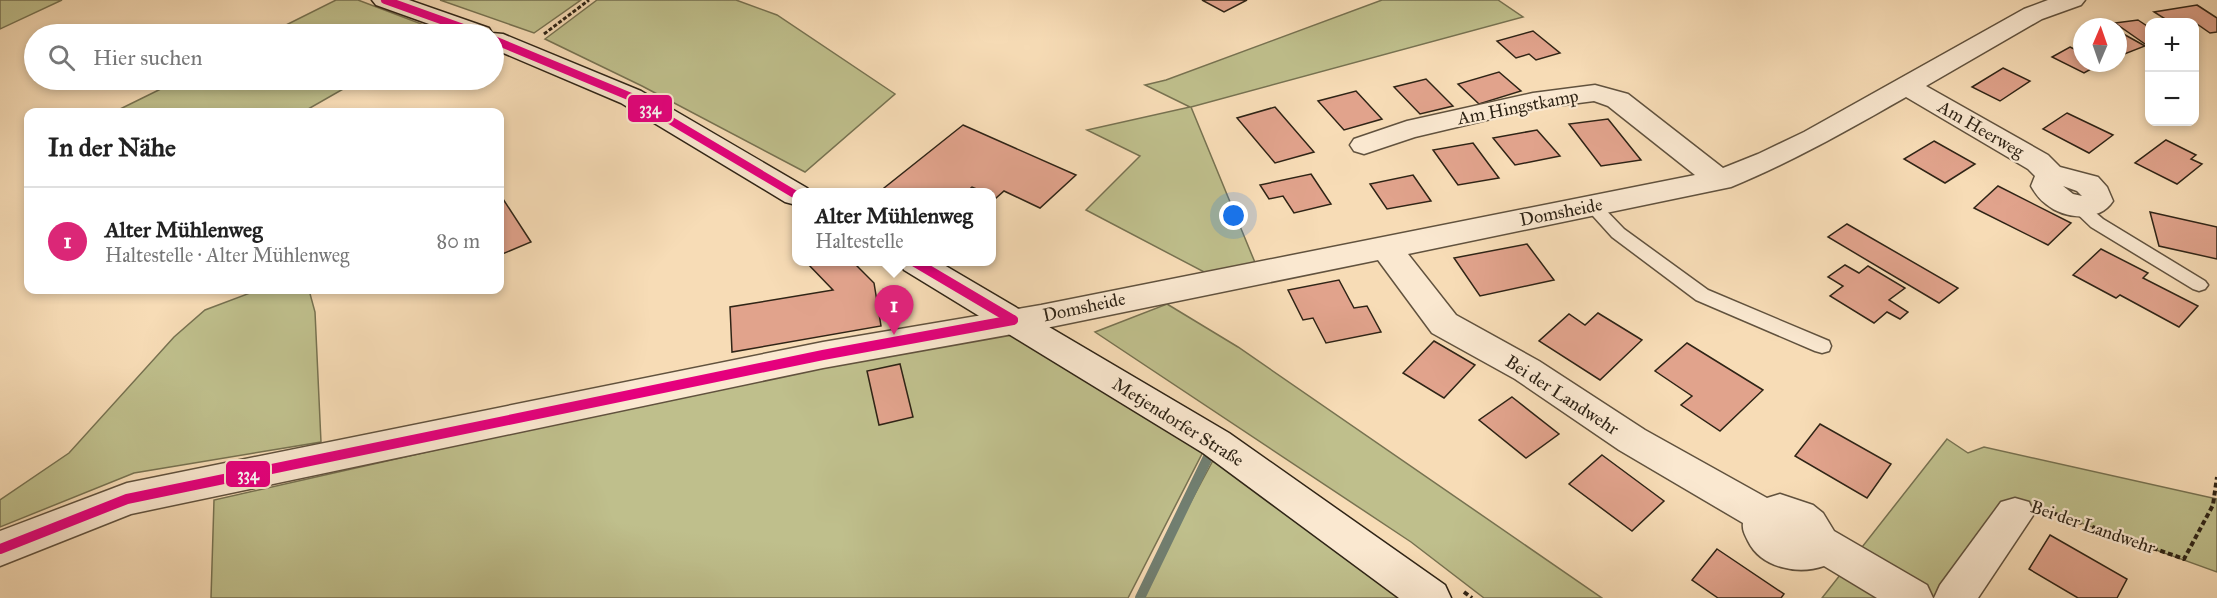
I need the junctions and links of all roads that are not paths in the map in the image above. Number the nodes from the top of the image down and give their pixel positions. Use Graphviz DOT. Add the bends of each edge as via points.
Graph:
graph roads {
  1 [pos="386,0"];
  2 [pos="2072,0"];
  3 [pos="452,24"];
  4 [pos="504,44"];
  5 [pos="1906,86"];
  6 [pos="1364,145"];
  7 [pos="1720,180"];
  8 [pos="792,193"];
  9 [pos="1592,206"];
  10 [pos="2077,206"];
  11 [pos="1384,246"];
  12 [pos="923,266"];
  13 [pos="2199,285"];
  14 [pos="1013,320"];
  15 [pos="1822,346"];
  16 [pos="2015,514"];
  17 [pos="0,549"];
  18 [pos="1431,598"];
  19 [pos="1913,598"];
  20 [pos="1954,598"];
  1 -- 3 [label="street"];
  2 -- 5 [label="street, Domsheide" via="2033,14"];
  4 -- 8 [label="street" via="631,97"];
  5 -- 7 [label="street, Domsheide" via="1768,161"];
  5 -- 10 [label="street, Am Heerweg" via="2038,162 2052,176 2076,179 2095,191 2098,197 2094,204"];
  6 -- 7 [label="street, Am Hingstkamp" via="1407,130 1533,101 1595,93 1618,100"];
  7 -- 9 [label="street, Domsheide"];
  9 -- 11 [label="street, Domsheide"];
  9 -- 15 [label="lane" via="1618,233 1702,295"];
  10 -- 13 [label="lane, Am Heerweg" via="2097,223"];
  11 -- 14 [label="street, Domsheide"];
  11 -- 19 [label="street, Bei der Landwehr" via="1444,324 1527,370 1632,440 1764,516 1763,532 1768,540 1799,555 1811,553 1818,542"];
  12 -- 14 [label="street, Metjendorfer Straße"];
  14 -- 17 [label="street, Domsheide" via="824,355 127,499"];
  14 -- 18 [label="street, Metjendorfer Straße" via="1216,443"];
  16 -- 20 [label="street, Bei der Landwehr"];
}
